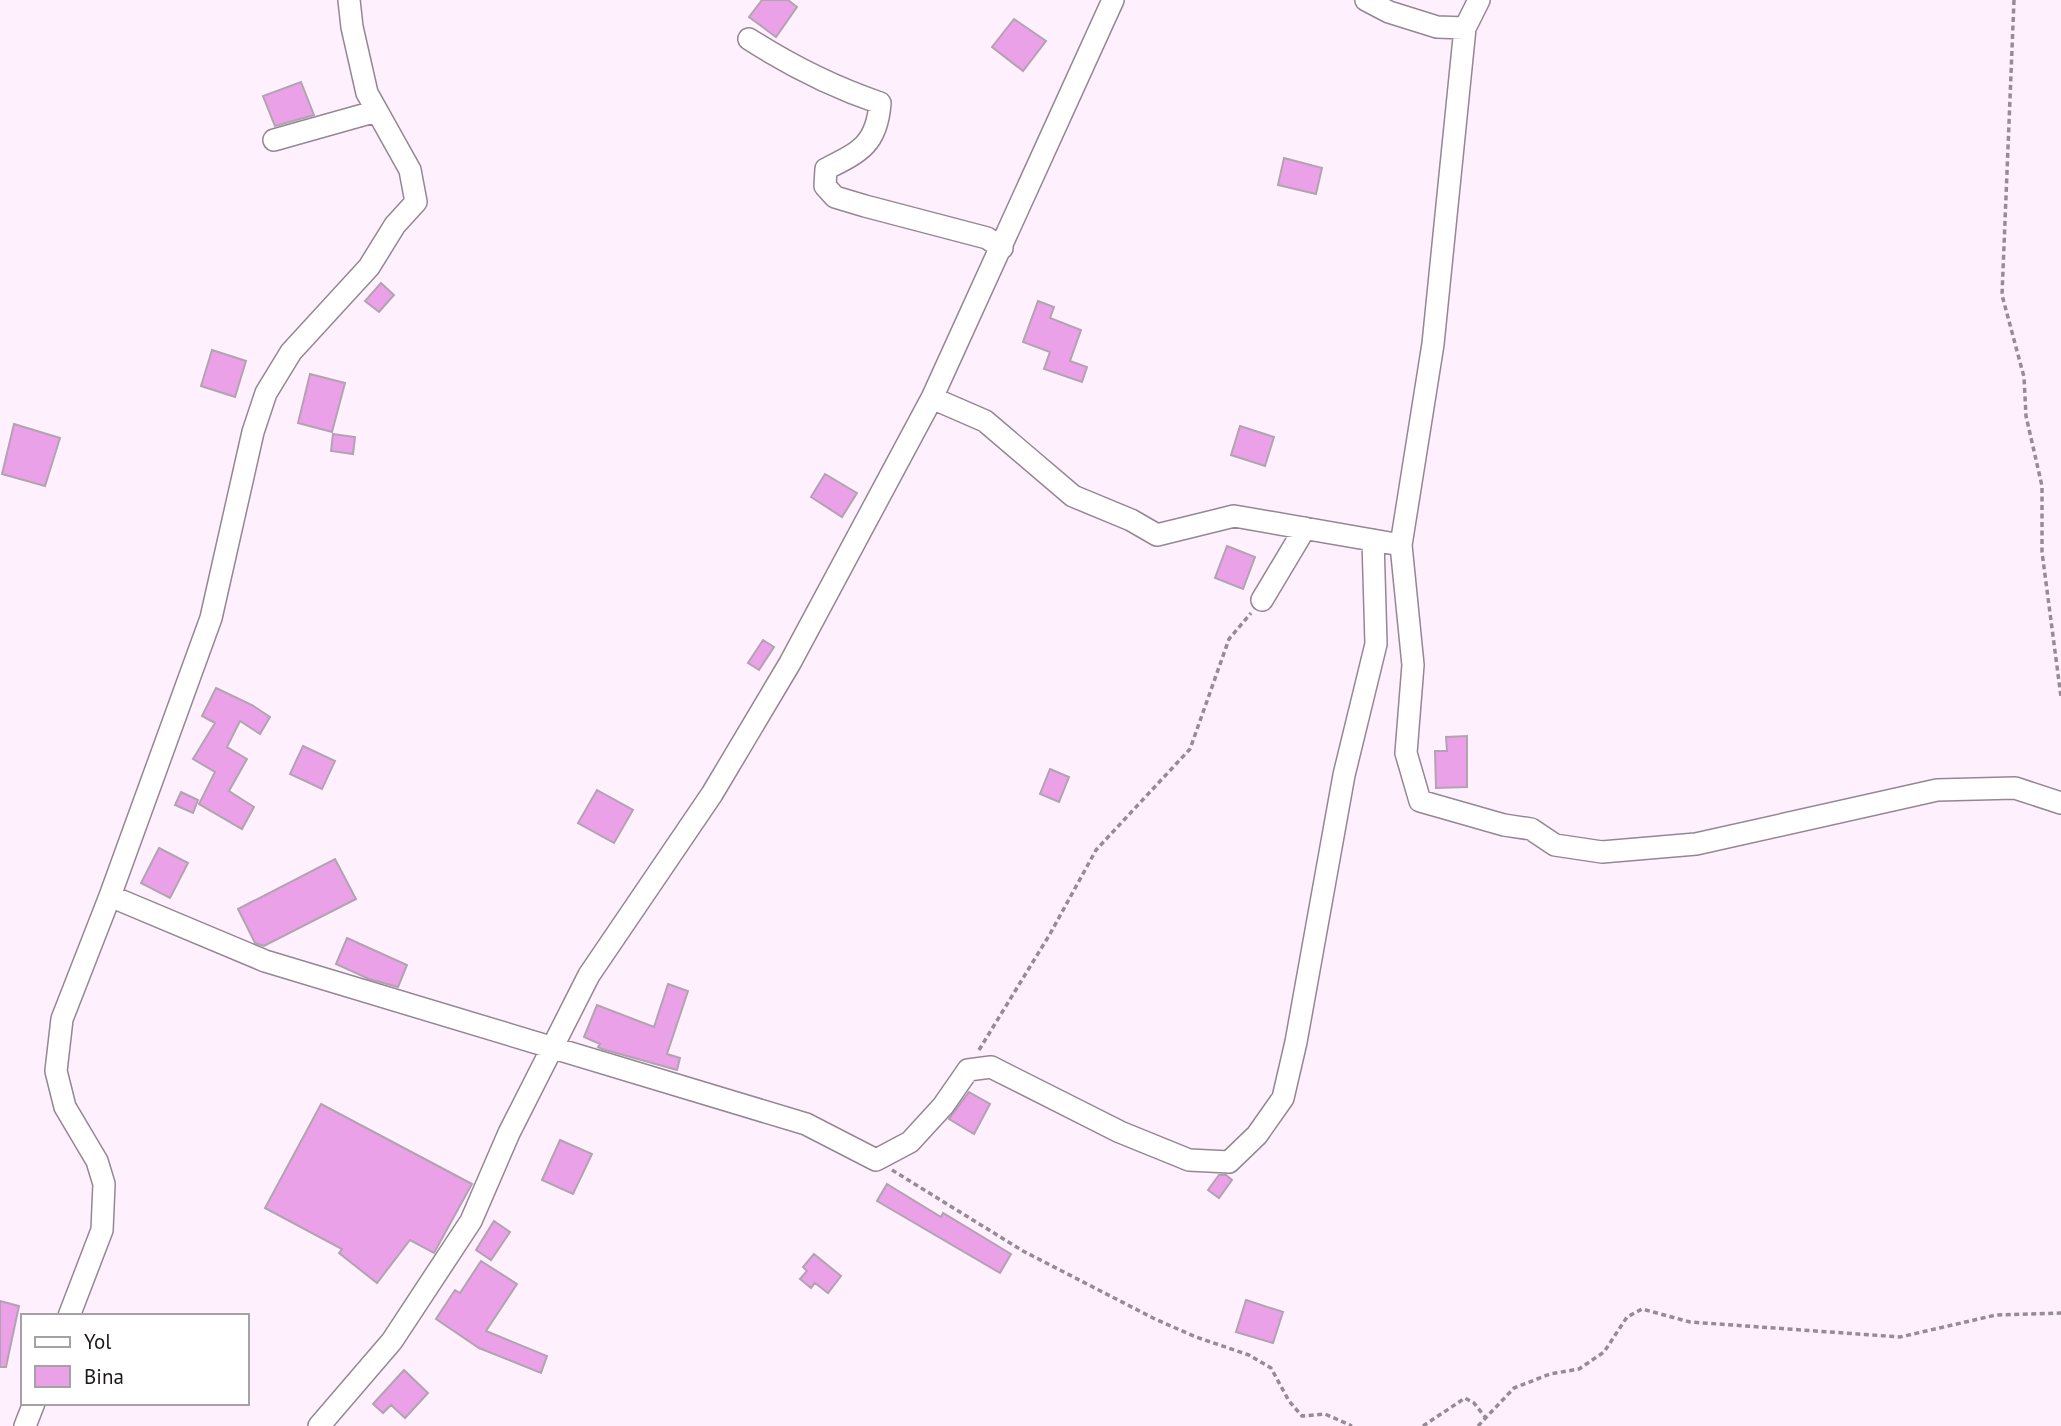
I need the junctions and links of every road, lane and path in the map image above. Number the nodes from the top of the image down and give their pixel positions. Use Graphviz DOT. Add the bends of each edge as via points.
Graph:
graph roads {
  1 [pos="349,0"];
  2 [pos="1113,0"];
  3 [pos="1366,0"];
  4 [pos="1479,0"];
  5 [pos="2014,0"];
  6 [pos="1465,28"];
  7 [pos="750,39"];
  8 [pos="377,111"];
  9 [pos="274,140"];
  10 [pos="1002,248"];
  11 [pos="932,398"];
  12 [pos="1305,528"];
  13 [pos="1373,540"];
  14 [pos="1401,545"];
  15 [pos="1262,600"];
  16 [pos="2061,698"];
  17 [pos="2061,803"];
  18 [pos="110,896"];
  19 [pos="551,1046"];
  20 [pos="968,1070"];
  21 [pos="876,1160"];
  22 [pos="2061,1313"];
  23 [pos="70,1314"];
  24 [pos="33,1405"];
  25 [pos="1485,1417"];
  26 [pos="26,1426"];
  27 [pos="319,1426"];
  28 [pos="1352,1426"];
  29 [pos="1423,1426"];
  30 [pos="1478,1426"];
  1 -- 8 [label="street" via="367,93"];
  2 -- 10 [label="street"];
  3 -- 6 [label="street" via="1437,27"];
  4 -- 6 [label="street"];
  5 -- 16 [label="path" via="2002,295 2024,377 2026,416 2042,486 2042,552"];
  6 -- 14 [label="street" via="1433,344"];
  7 -- 10 [label="street" via="844,91 880,103 870,141 826,169 825,186 835,197 987,238"];
  8 -- 9 [label="street"];
  8 -- 18 [label="street" via="410,170 416,202 395,225 369,267 292,352 266,393 211,618"];
  10 -- 11 [label="street"];
  11 -- 12 [label="street" via="985,421 1073,496 1157,535 1234,516"];
  11 -- 19 [label="street" via="790,663 712,794 589,975"];
  12 -- 13 [label="street"];
  12 -- 15 [label="street"];
  13 -- 14 [label="street"];
  13 -- 20 [label="street" via="1377,643 1344,775 1283,1098 1257,1135 1229,1162 1189,1160 1120,1132 991,1067"];
  14 -- 17 [label="street" via="1413,665 1406,753 1419,801 1531,829 1555,845 1602,852 1696,844 1937,790 2015,788"];
  15 -- 20 [label="path" via="1229,639 1190,749 1096,850"];
  18 -- 19 [label="street" via="265,961"];
  18 -- 23 [label="street" via="62,1019 56,1071 65,1107 97,1161 104,1184 102,1230"];
  19 -- 21 [label="street" via="806,1124"];
  19 -- 27 [label="street" via="471,1221 393,1341"];
  20 -- 21 [label="street" via="943,1107 910,1142"];
  21 -- 28 [label="path" via="1023,1251 1155,1319 1272,1368 1302,1416 1325,1415"];
  22 -- 25 [label="path" via="1996,1315 1900,1337 1690,1322 1642,1309 1627,1317 1604,1352 1579,1369 1514,1388"];
  24 -- 26 [label="street"];
  25 -- 29 [label="path" via="1465,1398"];
  25 -- 30 [label="path"];
}
